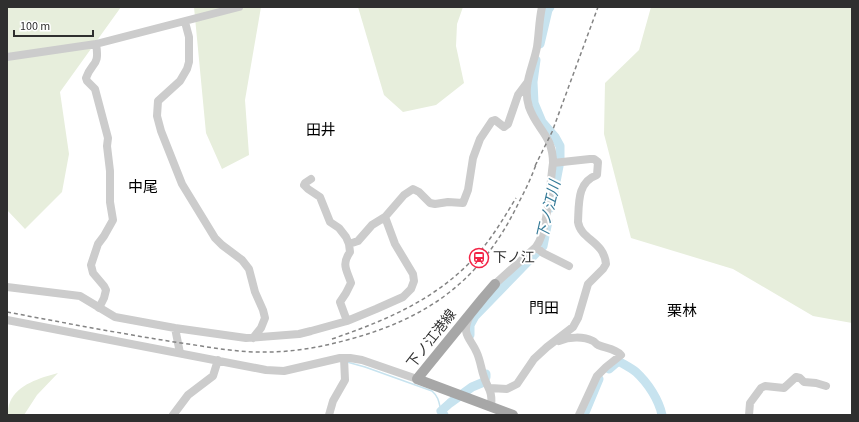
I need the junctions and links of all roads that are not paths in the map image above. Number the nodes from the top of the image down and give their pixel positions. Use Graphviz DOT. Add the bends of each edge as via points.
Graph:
graph roads {
  1 [pos="239,7"];
  2 [pos="542,7"];
  3 [pos="185,22"];
  4 [pos="96,44"];
  5 [pos="7,57"];
  6 [pos="527,83"];
  7 [pos="557,162"];
  8 [pos="310,179"];
  9 [pos="384,217"];
  10 [pos="349,244"];
  11 [pos="539,249"];
  12 [pos="569,266"];
  13 [pos="495,284"];
  14 [pos="7,287"];
  15 [pos="99,308"];
  16 [pos="472,310"];
  17 [pos="7,320"];
  18 [pos="346,321"];
  19 [pos="175,328"];
  20 [pos="252,338"];
  21 [pos="552,343"];
  22 [pos="180,353"];
  23 [pos="218,360"];
  24 [pos="344,361"];
  25 [pos="417,379"];
  26 [pos="487,382"];
  27 [pos="826,386"];
  28 [pos="491,407"];
  29 [pos="173,415"];
  30 [pos="329,415"];
  31 [pos="513,415"];
  32 [pos="579,415"];
  33 [pos="749,415"];
  1 -- 3 [label="street"];
  2 -- 6 [label="street" via="536,49"];
  3 -- 4 [label="street"];
  3 -- 20 [label="street" via="189,37 187,69 180,81 158,101 157,116 179,179 209,230 250,269 255,292 265,315 261,328"];
  4 -- 5 [label="street"];
  4 -- 15 [label="street" via="97,62 86,78 95,89 108,138 113,220 98,244 91,265 93,273 106,290"];
  6 -- 7 [label="street" via="529,107 550,142"];
  6 -- 9 [label="street" via="518,95 508,124 504,127 496,120 492,121 480,139 471,165 468,190 463,203 430,203 413,189"];
  7 -- 11 [label="street"];
  7 -- 21 [label="street" via="594,159 598,162 597,175 586,180 582,187 578,222 579,228 601,249 606,264 588,284 575,325"];
  8 -- 10 [label="street" via="304,185 319,196 330,222 342,232"];
  9 -- 10 [label="street" via="372,225 358,241"];
  9 -- 18 [label="street" via="395,244 413,274 413,284 401,299"];
  10 -- 18 [label="street" via="351,251 345,264 350,284 340,302"];
  11 -- 12 [label="street"];
  11 -- 13 [label="street"];
  13 -- 16 [label="main road, 下ノ江港線"];
  14 -- 15 [label="street" via="80,296"];
  15 -- 19 [label="street" via="122,319"];
  16 -- 25 [label="main road, 下ノ江港線"];
  16 -- 26 [label="street" via="467,321 468,339 477,353"];
  17 -- 22 [label="street"];
  18 -- 20 [label="street" via="311,332"];
  19 -- 20 [label="street"];
  19 -- 22 [label="street"];
  21 -- 26 [label="street" via="534,359 517,384 507,389"];
  21 -- 32 [label="street" via="569,338 584,338 612,348 621,355 596,376"];
  22 -- 23 [label="street"];
  23 -- 24 [label="street" via="284,371"];
  23 -- 29 [label="street" via="213,376 188,395"];
  24 -- 25 [label="street" via="354,358"];
  24 -- 30 [label="street" via="344,383 333,401"];
  25 -- 28 [label="main road, 下ノ江港線"];
  26 -- 28 [label="street" via="492,397"];
  27 -- 33 [label="street" via="816,382 804,382 796,377 784,388 765,386 750,403"];
  28 -- 31 [label="main road, 下ノ江港線"];
}
